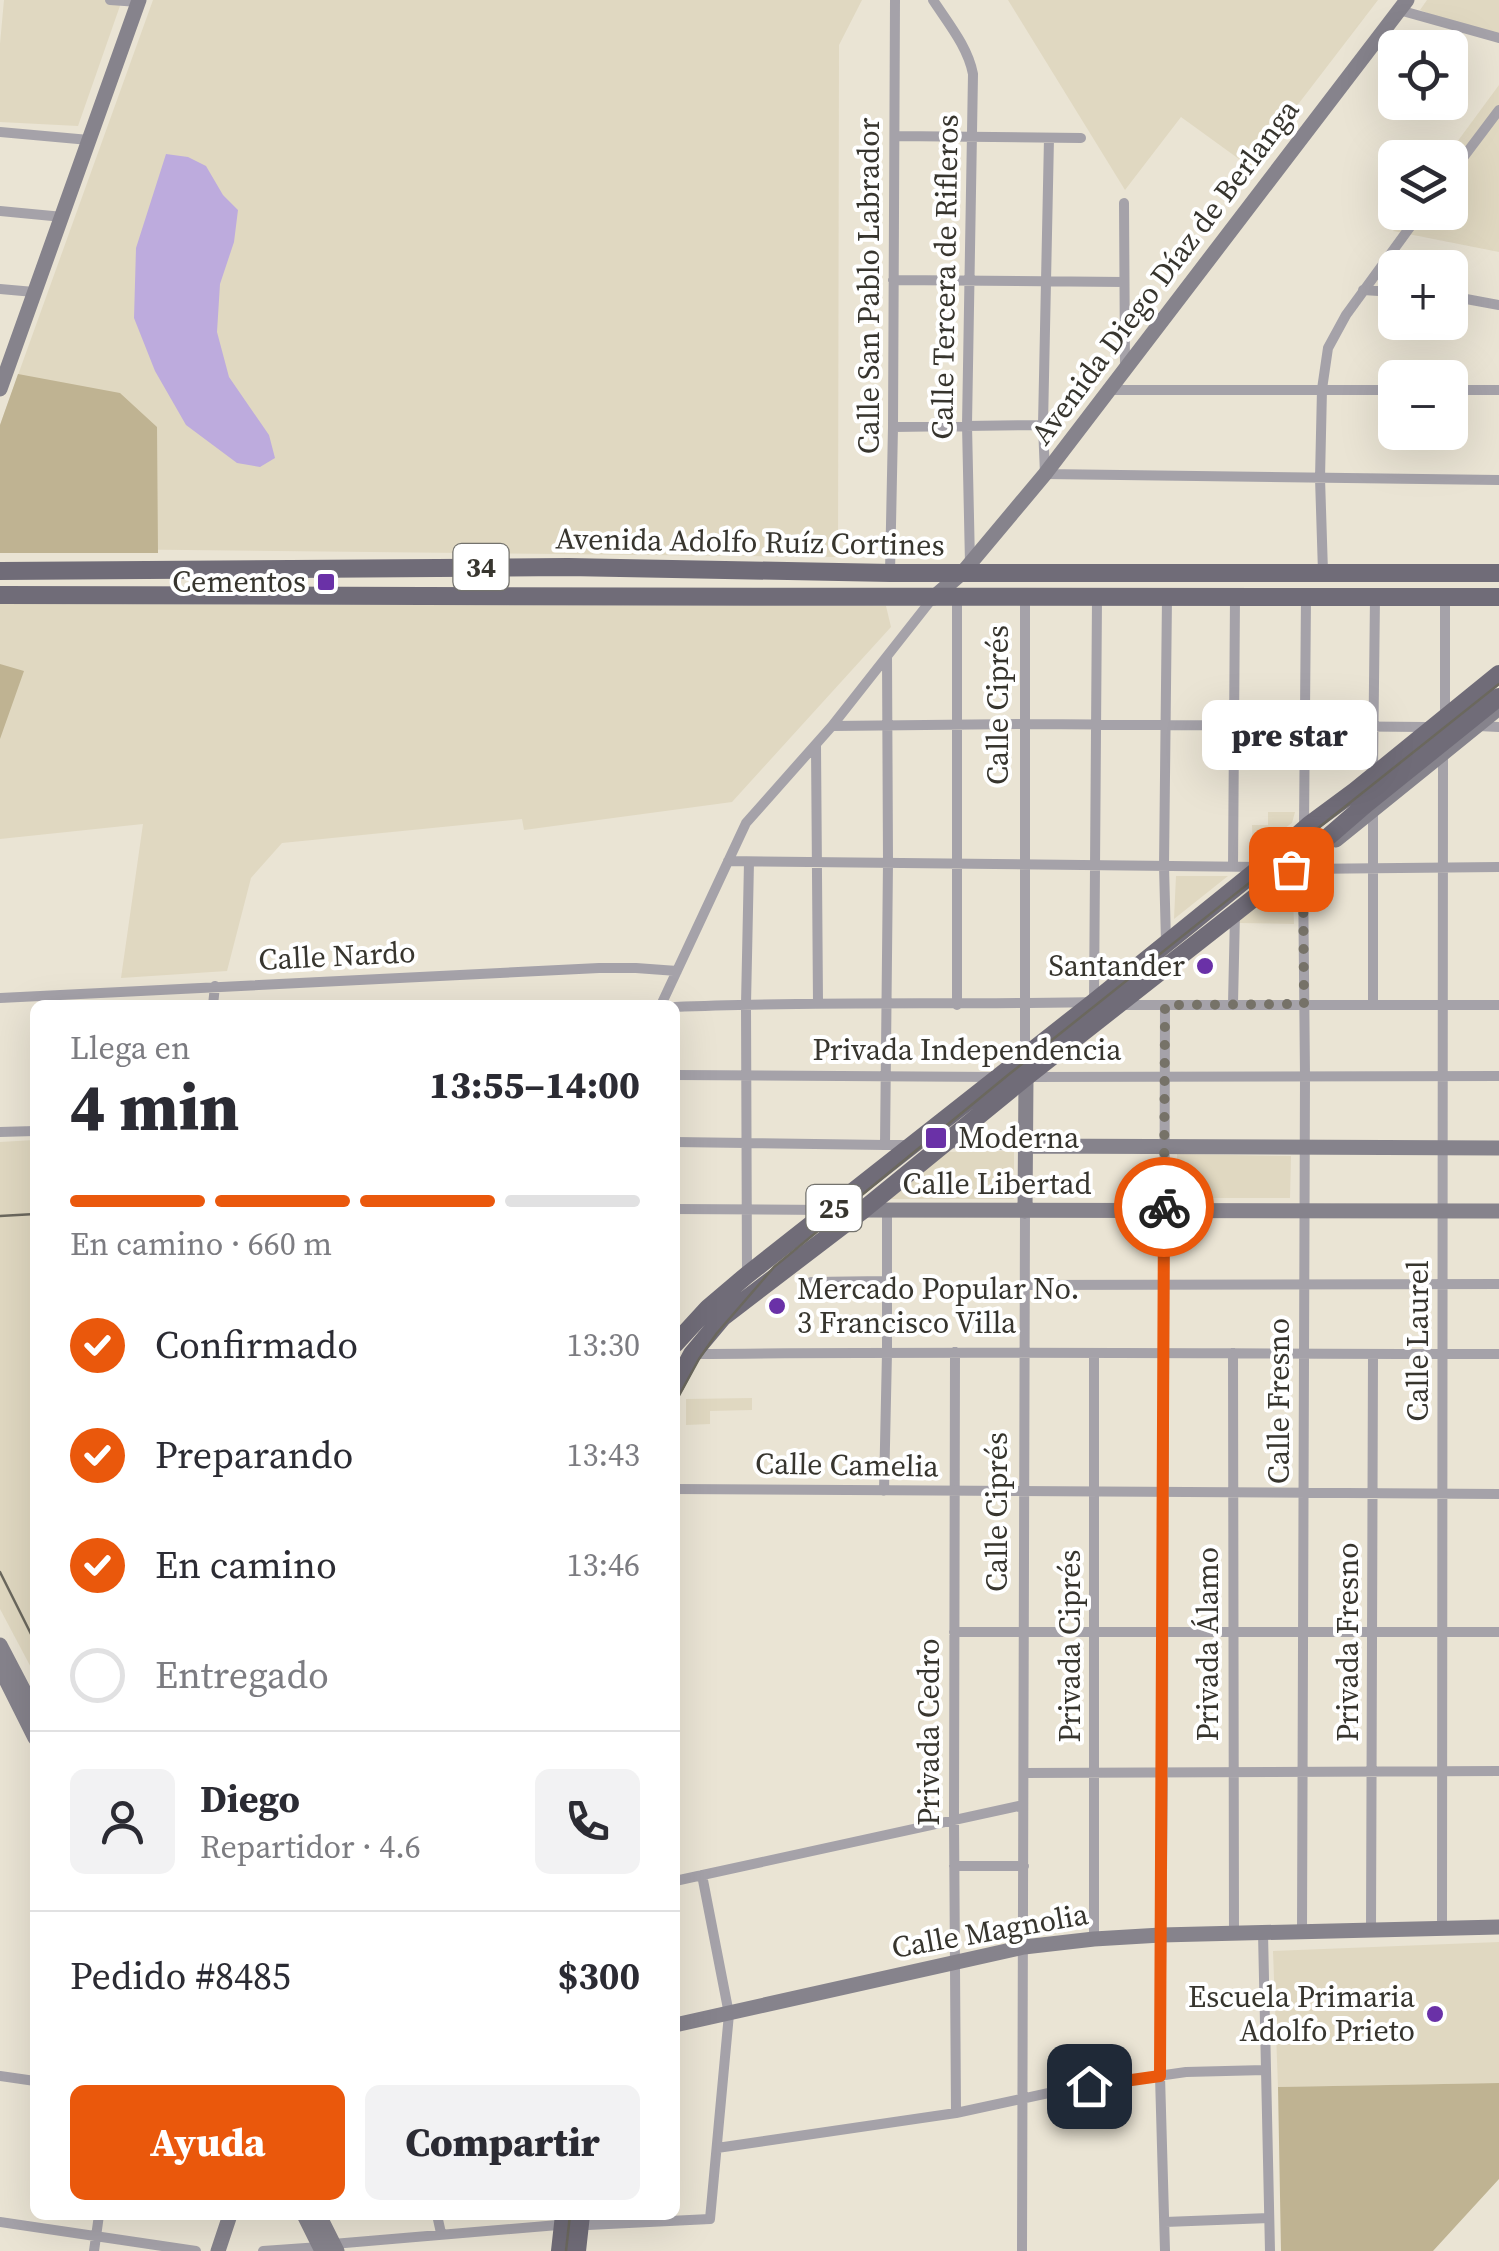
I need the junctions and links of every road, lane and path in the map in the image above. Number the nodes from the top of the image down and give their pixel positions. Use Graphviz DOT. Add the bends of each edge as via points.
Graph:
graph roads {
  1 [pos="110,0"];
  2 [pos="895,0"];
  3 [pos="934,0"];
  4 [pos="139,1"];
  5 [pos="1403,5"];
  6 [pos="1499,38"];
  7 [pos="1499,110"];
  8 [pos="0,132"];
  9 [pos="895,136"];
  10 [pos="972,138"];
  11 [pos="1049,138"];
  12 [pos="1081,138"];
  13 [pos="89,140"];
  14 [pos="1468,150"];
  15 [pos="1124,203"];
  16 [pos="0,211"];
  17 [pos="63,217"];
  18 [pos="1408,230"];
  19 [pos="894,280"];
  20 [pos="971,280"];
  21 [pos="1047,281"];
  22 [pos="1124,282"];
  23 [pos="0,289"];
  24 [pos="1363,290"];
  25 [pos="1378,291"];
  26 [pos="34,292"];
  27 [pos="1468,299"];
  28 [pos="1499,305"];
  29 [pos="4,366"];
  30 [pos="1124,371"];
  31 [pos="0,389"];
  32 [pos="1322,389"];
  33 [pos="1109,390"];
  34 [pos="1378,390"];
  35 [pos="1468,390"];
  36 [pos="1499,390"];
  37 [pos="1043,425"];
  38 [pos="894,426"];
  39 [pos="967,426"];
  40 [pos="1046,474"];
  41 [pos="1320,478"];
  42 [pos="1499,480"];
  43 [pos="966,568"];
  44 [pos="0,571"];
  45 [pos="1322,572"];
  46 [pos="890,573"];
  47 [pos="1499,573"];
  48 [pos="0,595"];
  49 [pos="1026,597"];
  50 [pos="1167,597"];
  51 [pos="1235,597"];
  52 [pos="1306,597"];
  53 [pos="1375,597"];
  54 [pos="1499,597"];
  55 [pos="933,598"];
  56 [pos="957,598"];
  57 [pos="1097,598"];
  58 [pos="1445,598"];
  59 [pos="888,656"];
  60 [pos="1499,671"];
  61 [pos="1499,697"];
  62 [pos="1499,708"];
  63 [pos="1445,712"];
  64 [pos="1026,724"];
  65 [pos="1095,724"];
  66 [pos="1167,724"];
  67 [pos="888,725"];
  68 [pos="956,725"];
  69 [pos="832,726"];
  70 [pos="1235,726"];
  71 [pos="1304,726"];
  72 [pos="1374,726"];
  73 [pos="1477,726"];
  74 [pos="1427,727"];
  75 [pos="1499,727"];
  76 [pos="816,745"];
  77 [pos="1444,753"];
  78 [pos="1373,770"];
  79 [pos="1365,802"];
  80 [pos="1306,826"];
  81 [pos="728,861"];
  82 [pos="749,862"];
  83 [pos="817,862"];
  84 [pos="888,862"];
  85 [pos="957,864"];
  86 [pos="1301,864"];
  87 [pos="1026,865"];
  88 [pos="1094,866"];
  89 [pos="1164,866"];
  90 [pos="1233,867"];
  91 [pos="1260,867"];
  92 [pos="1372,867"];
  93 [pos="1499,867"];
  94 [pos="1442,868"];
  95 [pos="1235,913"];
  96 [pos="1166,942"];
  97 [pos="677,971"];
  98 [pos="215,986"];
  99 [pos="0,998"];
  100 [pos="214,1000"];
  101 [pos="663,1000"];
  102 [pos="1094,1002"];
  103 [pos="818,1003"];
  104 [pos="746,1004"];
  105 [pos="886,1004"];
  106 [pos="957,1004"];
  107 [pos="1024,1004"];
  108 [pos="1233,1004"];
  109 [pos="1304,1004"];
  110 [pos="1443,1004"];
  111 [pos="1119,1005"];
  112 [pos="1165,1005"];
  113 [pos="1373,1005"];
  114 [pos="1499,1005"];
  115 [pos="680,1006"];
  116 [pos="1026,1054"];
  117 [pos="747,1074"];
  118 [pos="886,1074"];
  119 [pos="680,1075"];
  120 [pos="998,1076"];
  121 [pos="1165,1076"];
  122 [pos="1304,1076"];
  123 [pos="1444,1076"];
  124 [pos="1499,1076"];
  125 [pos="1026,1077"];
  126 [pos="30,1131"];
  127 [pos="0,1132"];
  128 [pos="680,1142"];
  129 [pos="748,1142"];
  130 [pos="944,1143"];
  131 [pos="885,1144"];
  132 [pos="912,1146"];
  133 [pos="1026,1146"];
  134 [pos="1304,1147"];
  135 [pos="1164,1148"];
  136 [pos="1442,1148"];
  137 [pos="1499,1148"];
  138 [pos="680,1210"];
  139 [pos="749,1210"];
  140 [pos="832,1210"];
  141 [pos="862,1210"];
  142 [pos="1304,1210"];
  143 [pos="1442,1210"];
  144 [pos="887,1211"];
  145 [pos="1025,1211"];
  146 [pos="1164,1211"];
  147 [pos="1499,1211"];
  148 [pos="747,1275"];
  149 [pos="887,1281"];
  150 [pos="811,1282"];
  151 [pos="1164,1284"];
  152 [pos="1304,1284"];
  153 [pos="1443,1284"];
  154 [pos="1499,1284"];
  155 [pos="1024,1285"];
  156 [pos="683,1349"];
  157 [pos="887,1352"];
  158 [pos="955,1352"];
  159 [pos="1025,1352"];
  160 [pos="1165,1353"];
  161 [pos="1233,1353"];
  162 [pos="1304,1353"];
  163 [pos="1094,1354"];
  164 [pos="1373,1354"];
  165 [pos="1443,1354"];
  166 [pos="1499,1354"];
  167 [pos="680,1489"];
  168 [pos="884,1491"];
  169 [pos="955,1492"];
  170 [pos="1025,1492"];
  171 [pos="1096,1492"];
  172 [pos="1303,1492"];
  173 [pos="1164,1493"];
  174 [pos="1233,1493"];
  175 [pos="1373,1493"];
  176 [pos="1443,1493"];
  177 [pos="1499,1494"];
  178 [pos="1023,1631"];
  179 [pos="1164,1631"];
  180 [pos="1304,1631"];
  181 [pos="954,1632"];
  182 [pos="1095,1632"];
  183 [pos="1232,1632"];
  184 [pos="1373,1632"];
  185 [pos="1442,1632"];
  186 [pos="1499,1632"];
  187 [pos="0,1645"];
  188 [pos="0,1668"];
  189 [pos="30,1702"];
  190 [pos="30,1728"];
  191 [pos="1233,1770"];
  192 [pos="1303,1770"];
  193 [pos="1372,1770"];
  194 [pos="1442,1770"];
  195 [pos="1499,1770"];
  196 [pos="1163,1771"];
  197 [pos="1094,1772"];
  198 [pos="1024,1773"];
  199 [pos="1024,1806"];
  200 [pos="954,1820"];
  201 [pos="954,1866"];
  202 [pos="1024,1866"];
  203 [pos="702,1874"];
  204 [pos="680,1880"];
  205 [pos="1499,1927"];
  206 [pos="1442,1928"];
  207 [pos="1371,1930"];
  208 [pos="1302,1932"];
  209 [pos="1263,1933"];
  210 [pos="1234,1934"];
  211 [pos="1161,1935"];
  212 [pos="1094,1939"];
  213 [pos="1024,1947"];
  214 [pos="954,1962"];
  215 [pos="729,2014"];
  216 [pos="680,2023"];
  217 [pos="1266,2070"];
  218 [pos="0,2076"];
  219 [pos="1160,2076"];
  220 [pos="30,2079"];
  221 [pos="1022,2099"];
  222 [pos="956,2112"];
  223 [pos="717,2148"];
  224 [pos="1269,2218"];
  225 [pos="680,2219"];
  226 [pos="98,2220"];
  227 [pos="228,2220"];
  228 [pos="308,2220"];
  229 [pos="320,2220"];
  230 [pos="437,2220"];
  231 [pos="544,2220"];
  232 [pos="560,2220"];
  233 [pos="585,2220"];
  234 [pos="586,2220"];
  235 [pos="0,2222"];
  236 [pos="1164,2222"];
  237 [pos="441,2233"];
  238 [pos="96,2236"];
  239 [pos="328,2248"];
  240 [pos="94,2251"];
  241 [pos="196,2251"];
  242 [pos="218,2251"];
  243 [pos="264,2251"];
  244 [pos="557,2251"];
  245 [pos="577,2251"];
  246 [pos="585,2251"];
  247 [pos="1022,2251"];
  248 [pos="1165,2251"];
  249 [pos="1270,2251"];
  1 -- 4 [label="street"];
  2 -- 9 [label="street, Calle San Pablo Labrador"];
  3 -- 10 [label="street, Calle Tercera de Rifleros" via="970,62"];
  4 -- 13 [label="street"];
  5 -- 6 [label="street"];
  5 -- 30 [label="street, Avenida Diego Díaz de Berlanga"];
  7 -- 14 [label="street"];
  8 -- 13 [label="street"];
  9 -- 10 [label="street"];
  9 -- 19 [label="street, Calle San Pablo Labrador"];
  10 -- 11 [label="street"];
  10 -- 20 [label="street, Calle Tercera de Rifleros"];
  11 -- 12 [label="street"];
  11 -- 21 [label="street"];
  13 -- 17 [label="street"];
  15 -- 22 [label="street"];
  16 -- 17 [label="street"];
  17 -- 26 [label="street"];
  18 -- 24 [label="street"];
  19 -- 20 [label="street"];
  19 -- 38 [label="street, Calle San Pablo Labrador"];
  20 -- 21 [label="street"];
  20 -- 39 [label="street, Calle Tercera de Rifleros"];
  21 -- 22 [label="street"];
  21 -- 37 [label="street"];
  22 -- 30 [label="street"];
  23 -- 26 [label="street"];
  24 -- 25 [label="street"];
  24 -- 32 [label="street" via="1328,348"];
  26 -- 29 [label="street"];
  27 -- 28 [label="street"];
  29 -- 31 [label="street"];
  30 -- 33 [label="street, Avenida Diego Díaz de Berlanga"];
  32 -- 33 [label="street"];
  32 -- 34 [label="street"];
  32 -- 41 [label="street"];
  33 -- 40 [label="street, Avenida Diego Díaz de Berlanga"];
  35 -- 36 [label="street"];
  37 -- 39 [label="street"];
  37 -- 40 [label="street"];
  38 -- 39 [label="street"];
  38 -- 46 [label="street, Calle San Pablo Labrador"];
  39 -- 43 [label="street, Calle Tercera de Rifleros"];
  40 -- 41 [label="street"];
  40 -- 43 [label="street, Avenida Diego Díaz de Berlanga"];
  41 -- 42 [label="street"];
  41 -- 45 [label="street"];
  43 -- 45 [label="main road, Avenida Adolfo Ruíz Cortines / 34"];
  43 -- 46 [label="main road, Avenida Adolfo Ruíz Cortines / 34"];
  43 -- 55 [label="street, Avenida Diego Díaz de Berlanga"];
  43 -- 56 [label="street, Avenida Diego Díaz de Berlanga"];
  44 -- 46 [label="main road, Avenida Adolfo Ruíz Cortines / 34" via="568,566"];
  45 -- 47 [label="main road, Avenida Adolfo Ruíz Cortines / 34"];
  48 -- 55 [label="main road, Avenida Adolfo Ruíz Cortines / 34"];
  49 -- 56 [label="main road, Avenida Adolfo Ruíz Cortines / 34"];
  49 -- 57 [label="main road, Avenida Adolfo Ruíz Cortines / 34"];
  49 -- 64 [label="street, Calle Ciprés"];
  50 -- 51 [label="main road, Avenida Adolfo Ruíz Cortines / 34"];
  50 -- 57 [label="main road, Avenida Adolfo Ruíz Cortines / 34"];
  50 -- 66 [label="street"];
  51 -- 52 [label="main road, Avenida Adolfo Ruíz Cortines / 34"];
  51 -- 70 [label="street"];
  52 -- 53 [label="main road, Avenida Adolfo Ruíz Cortines / 34"];
  52 -- 71 [label="street"];
  53 -- 58 [label="main road, Avenida Adolfo Ruíz Cortines / 34"];
  53 -- 72 [label="street"];
  54 -- 58 [label="main road, Avenida Adolfo Ruíz Cortines / 34"];
  55 -- 56 [label="main road, Avenida Adolfo Ruíz Cortines / 34"];
  55 -- 59 [label="street"];
  56 -- 68 [label="street"];
  57 -- 65 [label="street"];
  58 -- 63 [label="street"];
  59 -- 67 [label="street"];
  59 -- 69 [label="street"];
  60 -- 63 [label="street"];
  60 -- 79 [label="main road, 25"];
  61 -- 79 [label="main road, 25"];
  62 -- 73 [label="street"];
  63 -- 74 [label="street"];
  64 -- 65 [label="street"];
  64 -- 68 [label="street"];
  64 -- 87 [label="street, Calle Ciprés"];
  65 -- 66 [label="street"];
  65 -- 88 [label="street"];
  66 -- 70 [label="street"];
  66 -- 89 [label="street"];
  67 -- 68 [label="street"];
  67 -- 69 [label="street"];
  67 -- 84 [label="street"];
  68 -- 85 [label="street"];
  69 -- 76 [label="street"];
  70 -- 71 [label="street"];
  70 -- 90 [label="street"];
  71 -- 72 [label="street"];
  71 -- 80 [label="street"];
  72 -- 74 [label="street"];
  72 -- 78 [label="street"];
  73 -- 75 [label="street"];
  73 -- 77 [label="street"];
  74 -- 78 [label="street"];
  76 -- 81 [label="street" via="746,823"];
  76 -- 83 [label="street"];
  77 -- 79 [label="street"];
  77 -- 94 [label="street, Calle Laurel"];
  78 -- 80 [label="street"];
  79 -- 80 [label="main road, 25"];
  79 -- 86 [label="main road, 25"];
  79 -- 92 [label="street"];
  80 -- 91 [label="main road, 25"];
  81 -- 82 [label="street"];
  81 -- 97 [label="street"];
  82 -- 83 [label="street"];
  82 -- 104 [label="street"];
  83 -- 84 [label="street"];
  83 -- 103 [label="street"];
  84 -- 85 [label="street"];
  84 -- 105 [label="street"];
  85 -- 87 [label="street"];
  85 -- 106 [label="street"];
  86 -- 92 [label="street"];
  86 -- 95 [label="main road, 25"];
  86 -- 109 [label="street, Calle Fresno"];
  87 -- 88 [label="street"];
  87 -- 107 [label="street, Calle Ciprés"];
  88 -- 89 [label="street"];
  88 -- 102 [label="street"];
  89 -- 90 [label="street"];
  89 -- 96 [label="street"];
  90 -- 91 [label="street"];
  91 -- 96 [label="main road, 25"];
  92 -- 94 [label="street"];
  92 -- 113 [label="street"];
  93 -- 94 [label="street"];
  94 -- 110 [label="street, Calle Laurel"];
  95 -- 108 [label="street"];
  95 -- 111 [label="main road, 25"];
  96 -- 102 [label="main road, 25"];
  97 -- 98 [label="street, Calle Nardo" via="599,968"];
  97 -- 101 [label="street"];
  98 -- 99 [label="street, Calle Nardo"];
  98 -- 100 [label="street"];
  102 -- 107 [label="street"];
  102 -- 116 [label="main road, 25"];
  103 -- 104 [label="street"];
  103 -- 105 [label="street"];
  104 -- 115 [label="street"];
  104 -- 117 [label="street"];
  105 -- 106 [label="street"];
  105 -- 118 [label="street"];
  106 -- 107 [label="street"];
  107 -- 116 [label="street, Calle Ciprés"];
  108 -- 109 [label="street"];
  108 -- 112 [label="street"];
  109 -- 113 [label="street"];
  109 -- 122 [label="street, Calle Fresno"];
  110 -- 113 [label="street"];
  110 -- 114 [label="street"];
  110 -- 123 [label="street, Calle Laurel"];
  111 -- 112 [label="street"];
  111 -- 125 [label="main road, 25"];
  112 -- 121 [label="street"];
  116 -- 120 [label="main road, 25"];
  117 -- 118 [label="street, Privada Independencia"];
  117 -- 119 [label="street, Privada Independencia"];
  117 -- 129 [label="street"];
  118 -- 120 [label="street, Privada Independencia"];
  118 -- 131 [label="street"];
  120 -- 125 [label="street, Privada Independencia"];
  120 -- 132 [label="main road, 25"];
  121 -- 122 [label="street, Privada Independencia"];
  121 -- 125 [label="street, Privada Independencia"];
  121 -- 135 [label="street"];
  122 -- 123 [label="street, Privada Independencia"];
  122 -- 134 [label="street, Calle Fresno"];
  123 -- 124 [label="street, Privada Independencia"];
  123 -- 136 [label="street, Calle Laurel"];
  125 -- 130 [label="main road, 25"];
  125 -- 133 [label="street, Calle Ciprés"];
  126 -- 127 [label="street"];
  128 -- 129 [label="street"];
  129 -- 131 [label="street"];
  129 -- 139 [label="street"];
  130 -- 133 [label="street"];
  130 -- 141 [label="main road, 25"];
  131 -- 132 [label="street"];
  132 -- 140 [label="main road, 25"];
  133 -- 135 [label="street"];
  133 -- 145 [label="street, Calle Ciprés"];
  134 -- 135 [label="street"];
  134 -- 136 [label="street"];
  134 -- 142 [label="street, Calle Fresno"];
  135 -- 146 [label="street"];
  136 -- 137 [label="street"];
  136 -- 143 [label="street, Calle Laurel"];
  138 -- 139 [label="street, Calle Libertad"];
  139 -- 140 [label="street, Calle Libertad"];
  139 -- 148 [label="street"];
  140 -- 141 [label="street, Calle Libertad"];
  140 -- 148 [label="main road, 25"];
  141 -- 144 [label="street, Calle Libertad"];
  141 -- 156 [label="main road, 25"];
  142 -- 143 [label="street, Calle Libertad"];
  142 -- 146 [label="street, Calle Libertad"];
  142 -- 152 [label="street, Calle Fresno"];
  143 -- 147 [label="street, Calle Libertad"];
  143 -- 153 [label="street, Calle Laurel"];
  144 -- 145 [label="street, Calle Libertad"];
  144 -- 149 [label="street"];
  145 -- 146 [label="street, Calle Libertad"];
  145 -- 155 [label="street, Calle Ciprés"];
  146 -- 151 [label="street"];
  148 -- 156 [label="main road, 25" via="699,1316"];
  149 -- 150 [label="street"];
  149 -- 157 [label="street"];
  151 -- 152 [label="street"];
  151 -- 155 [label="street"];
  151 -- 160 [label="street"];
  152 -- 153 [label="street"];
  152 -- 162 [label="street, Calle Fresno"];
  153 -- 154 [label="street"];
  153 -- 165 [label="street, Calle Laurel"];
  155 -- 159 [label="street, Calle Ciprés"];
  156 -- 157 [label="street"];
  157 -- 158 [label="street"];
  157 -- 168 [label="street"];
  158 -- 159 [label="street"];
  158 -- 169 [label="street, Privada Cedro"];
  159 -- 163 [label="street"];
  159 -- 170 [label="street, Calle Ciprés"];
  160 -- 161 [label="street"];
  160 -- 163 [label="street"];
  160 -- 173 [label="street"];
  161 -- 162 [label="street"];
  161 -- 174 [label="street, Privada Álamo"];
  162 -- 164 [label="street"];
  162 -- 172 [label="street, Calle Fresno"];
  163 -- 171 [label="street, Privada Ciprés"];
  164 -- 165 [label="street"];
  164 -- 175 [label="street, Privada Fresno"];
  165 -- 166 [label="street"];
  165 -- 176 [label="street, Calle Laurel"];
  167 -- 168 [label="street, Calle Camelia"];
  168 -- 169 [label="street, Calle Camelia"];
  169 -- 170 [label="street, Calle Camelia"];
  169 -- 181 [label="street, Privada Cedro"];
  170 -- 171 [label="street, Calle Camelia"];
  170 -- 178 [label="street, Calle Ciprés"];
  171 -- 173 [label="street, Calle Camelia"];
  171 -- 182 [label="street, Privada Ciprés"];
  172 -- 174 [label="street, Calle Camelia"];
  172 -- 175 [label="street, Calle Camelia"];
  172 -- 180 [label="street, Calle Fresno"];
  173 -- 174 [label="street, Calle Camelia"];
  173 -- 179 [label="street"];
  174 -- 183 [label="street, Privada Álamo"];
  175 -- 176 [label="street, Calle Camelia"];
  175 -- 184 [label="street, Privada Fresno"];
  176 -- 177 [label="street, Calle Camelia"];
  176 -- 185 [label="street, Calle Laurel"];
  178 -- 181 [label="street"];
  178 -- 182 [label="street"];
  178 -- 198 [label="street, Calle Ciprés"];
  179 -- 182 [label="street"];
  179 -- 183 [label="street"];
  179 -- 196 [label="street"];
  180 -- 183 [label="street"];
  180 -- 184 [label="street"];
  180 -- 192 [label="street, Calle Fresno"];
  181 -- 200 [label="street, Privada Cedro"];
  182 -- 197 [label="street, Privada Ciprés"];
  183 -- 191 [label="street, Privada Álamo"];
  184 -- 185 [label="street"];
  184 -- 193 [label="street, Privada Fresno"];
  185 -- 186 [label="street"];
  185 -- 194 [label="street, Calle Laurel"];
  187 -- 189 [label="street"];
  188 -- 190 [label="street"];
  191 -- 192 [label="street"];
  191 -- 196 [label="street"];
  191 -- 210 [label="street, Privada Álamo"];
  192 -- 193 [label="street"];
  192 -- 208 [label="street, Calle Fresno"];
  193 -- 194 [label="street"];
  193 -- 207 [label="street, Privada Fresno"];
  194 -- 195 [label="street"];
  194 -- 206 [label="street, Calle Laurel"];
  196 -- 197 [label="street"];
  196 -- 211 [label="street"];
  197 -- 198 [label="street"];
  197 -- 212 [label="street, Privada Ciprés"];
  198 -- 199 [label="street, Calle Ciprés"];
  199 -- 200 [label="street"];
  199 -- 202 [label="street, Calle Ciprés"];
  200 -- 201 [label="street, Privada Cedro"];
  200 -- 203 [label="street"];
  201 -- 202 [label="street"];
  201 -- 214 [label="street, Privada Cedro"];
  202 -- 213 [label="street, Calle Ciprés"];
  203 -- 204 [label="street"];
  203 -- 215 [label="street"];
  205 -- 206 [label="street, Calle Magnolia"];
  206 -- 207 [label="street, Calle Magnolia"];
  207 -- 208 [label="street, Calle Magnolia"];
  208 -- 209 [label="street, Calle Magnolia"];
  209 -- 210 [label="street, Calle Magnolia"];
  209 -- 217 [label="street"];
  210 -- 211 [label="street, Calle Magnolia"];
  211 -- 212 [label="street, Calle Magnolia"];
  211 -- 219 [label="street"];
  212 -- 213 [label="street, Calle Magnolia"];
  213 -- 214 [label="street, Calle Magnolia"];
  213 -- 221 [label="street, Calle Ciprés"];
  214 -- 215 [label="street, Calle Magnolia"];
  214 -- 222 [label="street, Privada Cedro"];
  215 -- 216 [label="street, Calle Magnolia"];
  215 -- 223 [label="street"];
  217 -- 219 [label="street"];
  217 -- 224 [label="street"];
  218 -- 220 [label="street"];
  219 -- 221 [label="street"];
  219 -- 236 [label="street"];
  221 -- 222 [label="street"];
  221 -- 247 [label="street, Calle Ciprés"];
  222 -- 223 [label="street"];
  223 -- 225 [label="street" via="710,2219"];
  224 -- 236 [label="street"];
  224 -- 249 [label="street"];
  226 -- 238 [label="street"];
  227 -- 242 [label="street"];
  228 -- 239 [label="street"];
  229 -- 239 [label="street"];
  230 -- 237 [label="street"];
  231 -- 237 [label="street"];
  232 -- 244 [label="main road"];
  233 -- 245 [label="main road"];
  234 -- 246 [label="street"];
  235 -- 238 [label="street"];
  236 -- 248 [label="street"];
  237 -- 239 [label="street"];
  238 -- 240 [label="street"];
  238 -- 241 [label="street"];
  239 -- 243 [label="street"];
}
